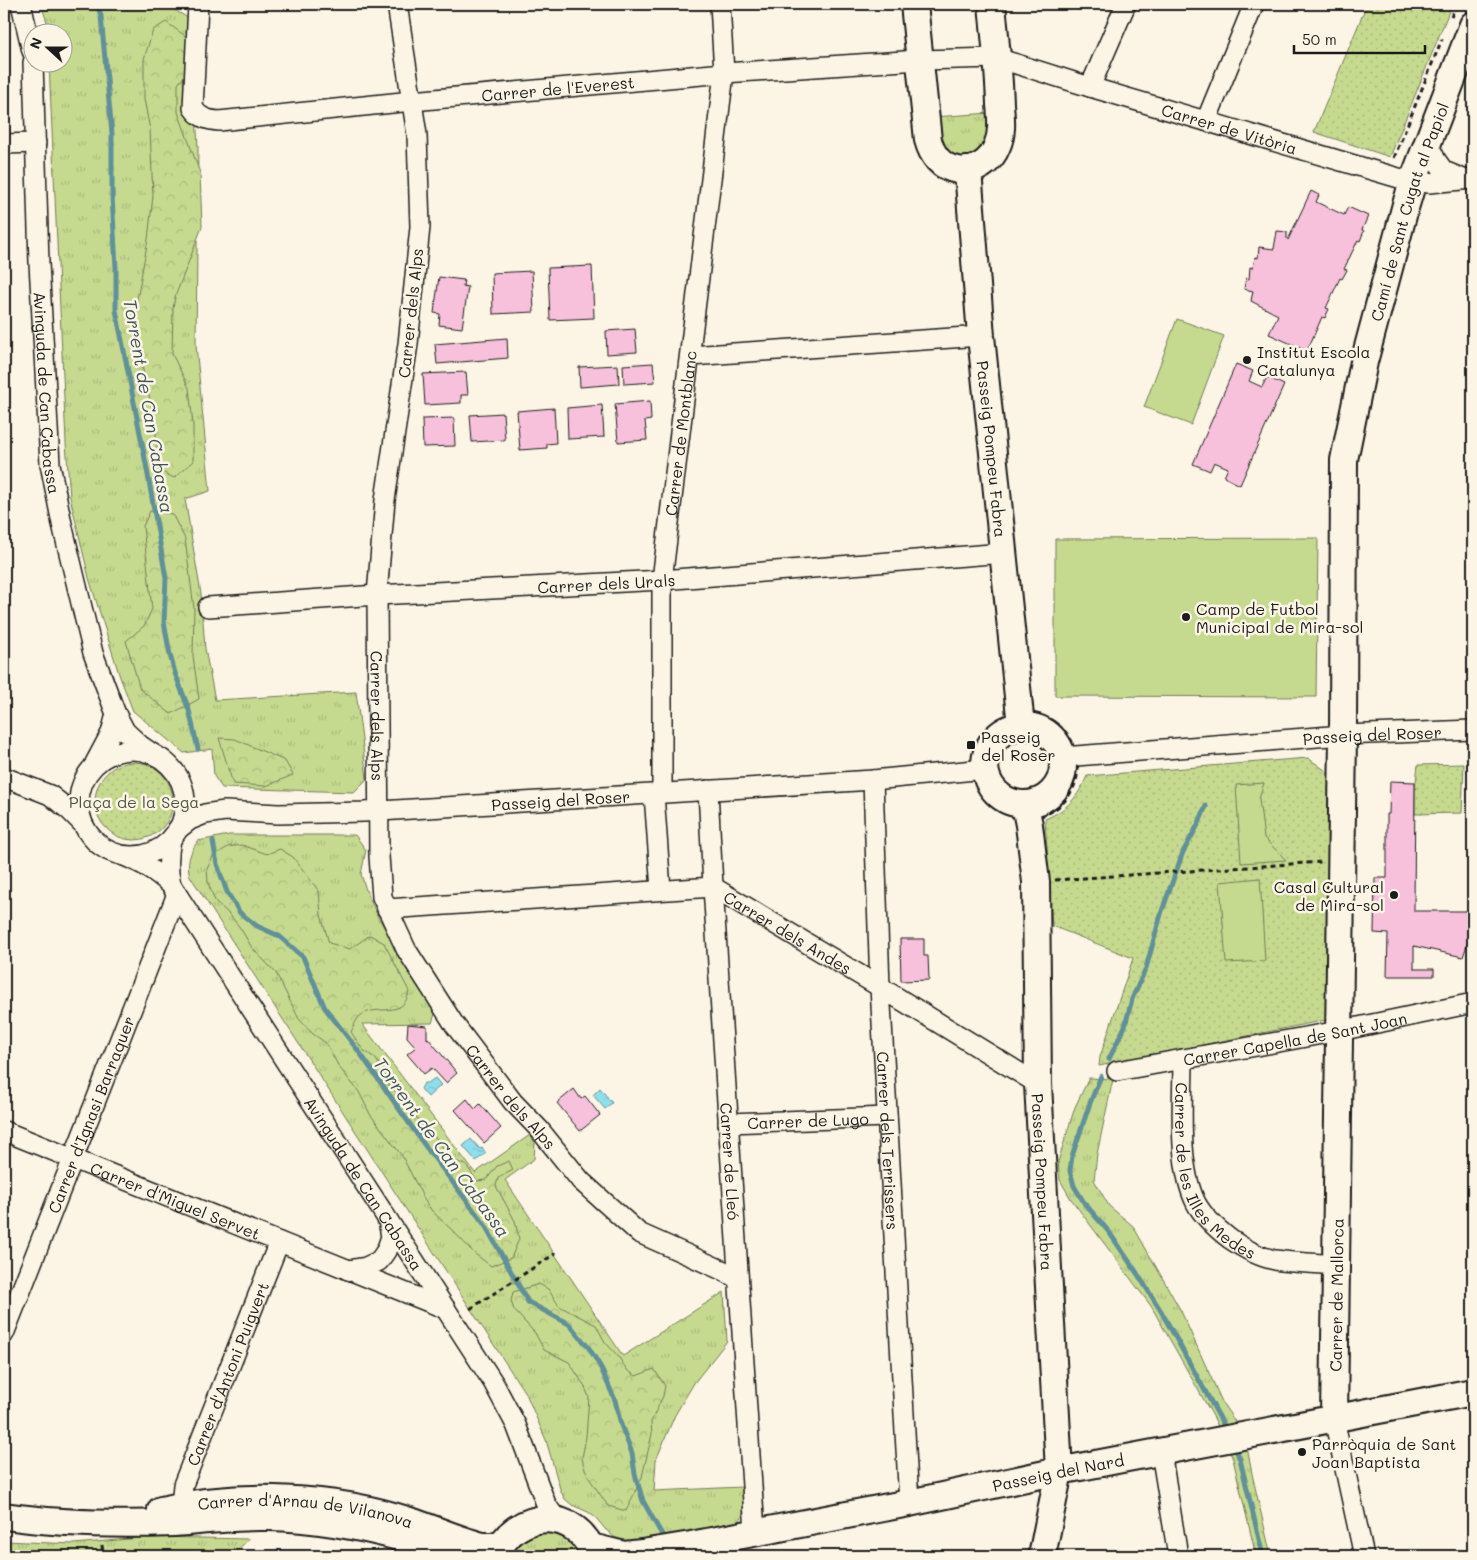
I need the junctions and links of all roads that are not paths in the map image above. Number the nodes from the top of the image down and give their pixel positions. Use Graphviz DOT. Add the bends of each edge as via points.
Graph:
graph roads {
  1 [pos="21,4"];
  2 [pos="198,4"];
  3 [pos="397,4"];
  4 [pos="720,4"];
  5 [pos="914,4"];
  6 [pos="992,4"];
  7 [pos="1126,4"];
  8 [pos="1254,4"];
  9 [pos="25,22"];
  10 [pos="1461,23"];
  11 [pos="997,58"];
  12 [pos="919,60"];
  13 [pos="33,72"];
  14 [pos="724,73"];
  15 [pos="1090,87"];
  16 [pos="412,101"];
  17 [pos="1206,122"];
  18 [pos="36,143"];
  19 [pos="1428,143"];
  20 [pos="4,144"];
  21 [pos="968,170"];
  22 [pos="1469,179"];
  23 [pos="1408,180"];
  24 [pos="981,336"];
  25 [pos="690,356"];
  26 [pos="1004,553"];
  27 [pos="662,580"];
  28 [pos="377,595"];
  29 [pos="208,607"];
  30 [pos="116,714"];
  31 [pos="1021,720"];
  32 [pos="1473,730"];
  33 [pos="1343,736"];
  34 [pos="156,756"];
  35 [pos="1071,757"];
  36 [pos="93,767"];
  37 [pos="979,770"];
  38 [pos="4,778"];
  39 [pos="873,780"];
  40 [pos="82,784"];
  41 [pos="183,790"];
  42 [pos="708,790"];
  43 [pos="658,794"];
  44 [pos="50,795"];
  45 [pos="225,811"];
  46 [pos="380,811"];
  47 [pos="1026,812"];
  48 [pos="83,824"];
  49 [pos="174,834"];
  50 [pos="124,856"];
  51 [pos="713,887"];
  52 [pos="174,890"];
  53 [pos="661,890"];
  54 [pos="387,909"];
  55 [pos="880,987"];
  56 [pos="1473,1003"];
  57 [pos="1340,1031"];
  58 [pos="1183,1059"];
  59 [pos="1116,1071"];
  60 [pos="1038,1084"];
  61 [pos="887,1117"];
  62 [pos="728,1123"];
  63 [pos="4,1131"];
  64 [pos="72,1159"];
  65 [pos="388,1220"];
  66 [pos="279,1242"];
  67 [pos="1336,1265"];
  68 [pos="348,1270"];
  69 [pos="738,1279"];
  70 [pos="446,1309"];
  71 [pos="4,1334"];
  72 [pos="1473,1392"];
  73 [pos="1334,1418"];
  74 [pos="1161,1452"];
  75 [pos="1059,1471"];
  76 [pos="541,1491"];
  77 [pos="909,1503"];
  78 [pos="180,1506"];
  79 [pos="4,1516"];
  80 [pos="564,1522"];
  81 [pos="107,1524"];
  82 [pos="521,1525"];
  83 [pos="755,1532"];
  84 [pos="499,1550"];
  85 [pos="593,1552"];
  86 [pos="639,1555"];
  87 [pos="452,1556"];
  88 [pos="1042,1556"];
  89 [pos="1178,1556"];
  90 [pos="1364,1556"];
  1 -- 9 [label="street"];
  2 -- 16 [label="street, Carrer de l'Everest" via="192,101 198,115 209,120"];
  3 -- 16 [label="street, Carrer dels Alps"];
  4 -- 14 [label="street, Carrer de Montblanc"];
  5 -- 12 [label="street"];
  6 -- 11 [label="street"];
  7 -- 15 [label="street"];
  8 -- 17 [label="street"];
  10 -- 19 [label="street, Camí de Sant Cugat al Papiol"];
  11 -- 12 [label="street"];
  11 -- 15 [label="street, Carrer de Vitòria"];
  11 -- 21 [label="street" via="1001,122 997,146 985,163"];
  12 -- 14 [label="street, Carrer de l'Everest"];
  12 -- 21 [label="street" via="931,149 943,164"];
  13 -- 18 [label="street, Avinguda de Can Cabassa"];
  14 -- 16 [label="street, Carrer de l'Everest"];
  14 -- 25 [label="street, Carrer de Montblanc"];
  15 -- 17 [label="street, Carrer de Vitòria"];
  16 -- 28 [label="street, Carrer dels Alps" via="417,135 420,227 408,344 385,500"];
  17 -- 23 [label="street, Carrer de Vitòria"];
  18 -- 20 [label="street"];
  18 -- 30 [label="street, Avinguda de Can Cabassa" via="50,464 93,653"];
  19 -- 22 [label="street, Carrer de Vitòria" via="1444,171"];
  19 -- 23 [label="street, Camí de Sant Cugat al Papiol"];
  21 -- 24 [label="street, Passeig Pompeu Fabra"];
  22 -- 23 [label="street, Carrer de Vitòria" via="1429,183"];
  23 -- 33 [label="street, Camí de Sant Cugat al Papiol" via="1344,460"];
  24 -- 25 [label="street"];
  24 -- 26 [label="street, Passeig Pompeu Fabra"];
  25 -- 27 [label="street, Carrer de Montblanc"];
  26 -- 27 [label="street, Carrer dels Urals"];
  26 -- 31 [label="street, Passeig Pompeu Fabra"];
  27 -- 28 [label="street, Carrer dels Urals"];
  27 -- 43 [label="street, Carrer de Montblanc"];
  28 -- 29 [label="street, Carrer dels Urals"];
  28 -- 46 [label="street, Carrer dels Alps"];
  30 -- 34 [label="street, Avinguda de Can Cabassa" via="125,731"];
  30 -- 36 [label="street"];
  31 -- 35 [label="street" via="1043,730"];
  31 -- 37 [label="street" via="994,740"];
  32 -- 33 [label="street, Passeig del Roser"];
  33 -- 35 [label="street, Passeig del Roser"];
  33 -- 57 [label="street, Camí de Sant Cugat al Papiol"];
  34 -- 36 [label="street" via="146,751 128,750 112,753"];
  34 -- 41 [label="street" via="171,767"];
  35 -- 47 [label="street" via="1055,790"];
  36 -- 40 [label="street"];
  37 -- 39 [label="street, Passeig del Roser"];
  37 -- 47 [label="street" via="994,791"];
  38 -- 44 [label="street"];
  39 -- 42 [label="street, Passeig del Roser"];
  39 -- 55 [label="street, Carrer dels Terrissers"];
  40 -- 44 [label="street"];
  40 -- 48 [label="street" via="78,798"];
  41 -- 45 [label="street, Passeig del Roser" via="199,802"];
  41 -- 49 [label="street" via="185,809"];
  42 -- 43 [label="street, Passeig del Roser"];
  42 -- 51 [label="street, Carrer de Lleó"];
  43 -- 46 [label="street, Passeig del Roser"];
  43 -- 53 [label="street, Carrer de Montblanc"];
  44 -- 48 [label="street"];
  45 -- 46 [label="street, Passeig del Roser" via="278,814"];
  45 -- 49 [label="street, Passeig del Roser" via="190,820"];
  46 -- 54 [label="street, Carrer dels Alps" via="379,856 382,897"];
  47 -- 60 [label="street, Passeig Pompeu Fabra" via="1036,882"];
  48 -- 50 [label="street" via="94,841"];
  49 -- 50 [label="street" via="148,854"];
  49 -- 52 [label="street, Avinguda de Can Cabassa" via="168,870"];
  50 -- 52 [label="street, Avinguda de Can Cabassa" via="154,870"];
  51 -- 53 [label="street, Carrer dels Andes"];
  51 -- 55 [label="street, Carrer dels Andes"];
  51 -- 62 [label="street, Carrer de Lleó"];
  52 -- 64 [label="street, Carrer d'Ignasi Barraquer"];
  52 -- 65 [label="street, Avinguda de Can Cabassa"];
  53 -- 54 [label="street, Carrer dels Andes"];
  54 -- 69 [label="street, Carrer dels Alps" via="406,949 454,1024 581,1181 639,1233"];
  55 -- 60 [label="street, Carrer dels Andes"];
  55 -- 61 [label="street, Carrer dels Terrissers"];
  56 -- 57 [label="street, Carrer Capella de Sant Joan"];
  57 -- 58 [label="street, Carrer Capella de Sant Joan"];
  57 -- 67 [label="street, Carrer de Mallorca"];
  58 -- 59 [label="street, Carrer Capella de Sant Joan"];
  58 -- 67 [label="street, Carrer de les Illes Medes" via="1184,1153 1188,1183 1197,1204 1214,1227 1239,1245 1274,1260"];
  60 -- 75 [label="street, Passeig Pompeu Fabra"];
  61 -- 62 [label="street, Carrer de Lugo"];
  61 -- 77 [label="street, Carrer dels Terrissers"];
  62 -- 69 [label="street, Carrer de Lleó"];
  63 -- 64 [label="street, Carrer d'Miguel Servet"];
  64 -- 66 [label="street, Carrer d'Miguel Servet"];
  64 -- 71 [label="street, Carrer d'Ignasi Barraquer"];
  65 -- 68 [label="street" via="391,1237 379,1261"];
  65 -- 70 [label="street, Avinguda de Can Cabassa"];
  66 -- 68 [label="street, Carrer d'Miguel Servet"];
  66 -- 78 [label="street, Carrer d'Antoni Puigvert" via="183,1485"];
  67 -- 73 [label="street, Carrer de Mallorca"];
  68 -- 70 [label="street, Carrer d'Miguel Servet"];
  69 -- 83 [label="street, Carrer de Lleó"];
  70 -- 76 [label="street, Avinguda de Can Cabassa" via="493,1382 516,1425"];
  72 -- 73 [label="street, Passeig del Nard"];
  73 -- 74 [label="street, Passeig del Nard"];
  73 -- 90 [label="street, Carrer de Mallorca"];
  74 -- 75 [label="street, Passeig del Nard"];
  74 -- 89 [label="street"];
  75 -- 77 [label="street, Passeig del Nard"];
  75 -- 88 [label="street, Passeig Pompeu Fabra"];
  76 -- 80 [label="street, Avinguda de Can Cabassa" via="552,1514"];
  76 -- 82 [label="street"];
  77 -- 83 [label="street, Passeig del Nard"];
  78 -- 81 [label="street, Carrer d'Arnau de Vilanova"];
  78 -- 84 [label="street, Carrer d'Arnau de Vilanova" via="267,1498 314,1501 409,1520"];
  79 -- 81 [label="street, Carrer d'Arnau de Vilanova"];
  80 -- 82 [label="street" via="546,1520"];
  80 -- 85 [label="street" via="578,1530"];
  81 -- 87 [label="street, Carrer d'Arnau de Vilanova" via="267,1517 312,1520 396,1536"];
  82 -- 84 [label="street"];
  83 -- 86 [label="street, Passeig del Nard"];
  85 -- 86 [label="street, Passeig del Nard"];
}
